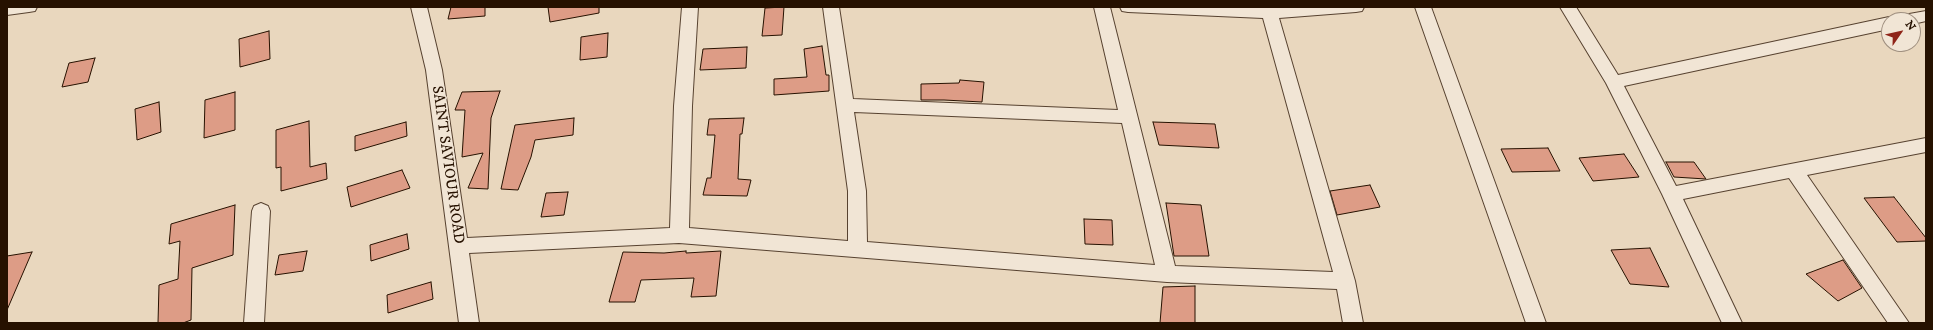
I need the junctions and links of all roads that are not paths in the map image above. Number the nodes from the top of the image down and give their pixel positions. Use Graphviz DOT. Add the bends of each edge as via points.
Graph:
graph roads {
  1 [pos="29,7"];
  2 [pos="419,7"];
  3 [pos="690,7"];
  4 [pos="831,7"];
  5 [pos="1102,7"];
  6 [pos="1128,7"];
  7 [pos="1356,7"];
  8 [pos="1423,7"];
  9 [pos="1568,7"];
  10 [pos="7,10"];
  11 [pos="1268,10"];
  12 [pos="1881,25"];
  13 [pos="1614,82"];
  14 [pos="845,105"];
  15 [pos="1129,118"];
  16 [pos="1925,146"];
  17 [pos="1794,170"];
  18 [pos="1671,194"];
  19 [pos="261,211"];
  20 [pos="679,235"];
  21 [pos="457,246"];
  22 [pos="858,248"];
  23 [pos="1167,274"];
  24 [pos="1345,281"];
  25 [pos="254,323"];
  26 [pos="469,323"];
  27 [pos="1353,323"];
  28 [pos="1536,323"];
  29 [pos="1732,323"];
  30 [pos="1899,323"];
  1 -- 10 [label="street"];
  2 -- 21 [label="street, SAINT SAVIOUR ROAD" via="434,70"];
  3 -- 20 [label="street" via="683,106"];
  4 -- 14 [label="street"];
  5 -- 15 [label="street"];
  6 -- 11 [label="street"];
  7 -- 11 [label="street"];
  8 -- 28 [label="street"];
  9 -- 13 [label="street"];
  11 -- 24 [label="street"];
  12 -- 13 [label="street"];
  13 -- 18 [label="street"];
  14 -- 15 [label="street"];
  14 -- 22 [label="street" via="857,192"];
  15 -- 23 [label="street"];
  16 -- 17 [label="street"];
  17 -- 18 [label="street"];
  17 -- 30 [label="street"];
  18 -- 29 [label="street"];
  19 -- 25 [label="street"];
  20 -- 21 [label="street"];
  20 -- 22 [label="street"];
  21 -- 26 [label="street, SAINT SAVIOUR ROAD"];
  22 -- 23 [label="street"];
  23 -- 24 [label="street"];
  24 -- 27 [label="street"];
}
